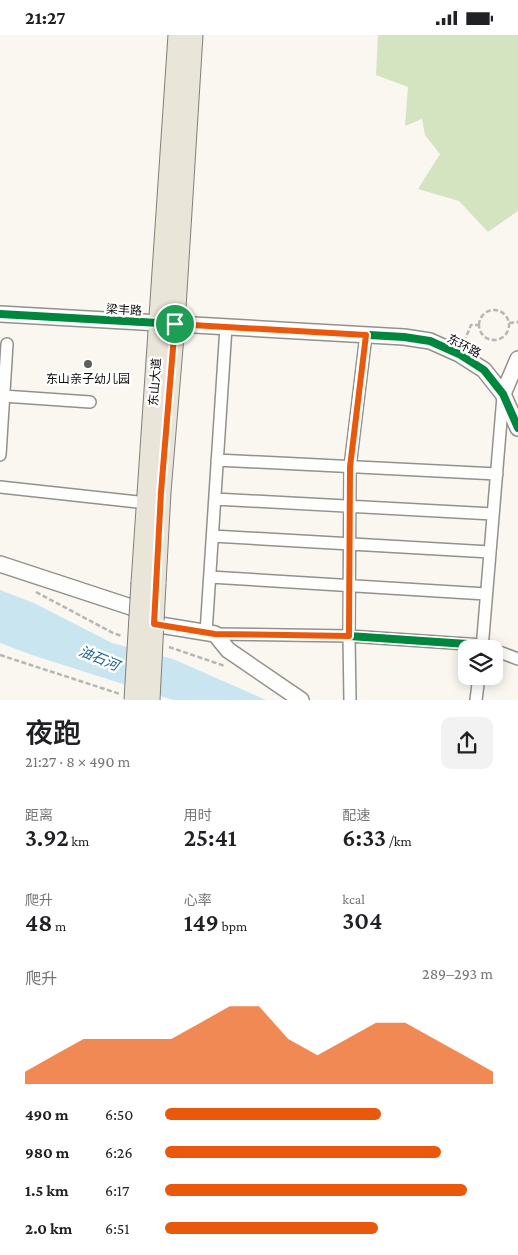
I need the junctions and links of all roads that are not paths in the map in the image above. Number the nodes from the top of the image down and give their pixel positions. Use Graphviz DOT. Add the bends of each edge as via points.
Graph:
graph roads {
  1 [pos="178,35"];
  2 [pos="193,35"];
  3 [pos="0,314"];
  4 [pos="167,323"];
  5 [pos="226,327"];
  6 [pos="366,335"];
  7 [pos="6,344"];
  8 [pos="518,359"];
  9 [pos="2,380"];
  10 [pos="504,394"];
  11 [pos="3,396"];
  12 [pos="90,402"];
  13 [pos="518,428"];
  14 [pos="1,431"];
  15 [pos="0,455"];
  16 [pos="217,460"];
  17 [pos="350,467"];
  18 [pos="497,474"];
  19 [pos="0,487"];
  20 [pos="215,499"];
  21 [pos="147,503"];
  22 [pos="350,506"];
  23 [pos="493,514"];
  24 [pos="212,536"];
  25 [pos="350,543"];
  26 [pos="490,552"];
  27 [pos="0,564"];
  28 [pos="210,577"];
  29 [pos="149,583"];
  30 [pos="349,586"];
  31 [pos="486,594"];
  32 [pos="140,610"];
  33 [pos="154,624"];
  34 [pos="211,633"];
  35 [pos="349,636"];
  36 [pos="487,640"];
  37 [pos="458,645"];
  38 [pos="503,654"];
  39 [pos="518,659"];
  40 [pos="477,685"];
  41 [pos="139,699"];
  42 [pos="301,700"];
  43 [pos="350,700"];
  44 [pos="476,700"];
  1 -- 4 [label="main road, 东山大道"];
  2 -- 4 [label="main road, 东山大道"];
  3 -- 4 [label="street, 梁丰路"];
  4 -- 5 [label="street, 梁丰路"];
  4 -- 21 [label="main road, 东山大道"];
  4 -- 29 [label="main road, 东山大道" via="161,492"];
  5 -- 6 [label="street, 梁丰路"];
  5 -- 16 [label="street"];
  6 -- 10 [label="street, 东环路" via="430,341 484,370"];
  6 -- 17 [label="street"];
  7 -- 9 [label="street"];
  8 -- 10 [label="street"];
  9 -- 11 [label="street"];
  10 -- 13 [label="street, 东环路"];
  10 -- 18 [label="street"];
  11 -- 12 [label="street"];
  11 -- 14 [label="street"];
  14 -- 15 [label="street"];
  16 -- 17 [label="street"];
  16 -- 20 [label="street"];
  17 -- 18 [label="street"];
  17 -- 22 [label="street"];
  18 -- 23 [label="street"];
  19 -- 21 [label="street"];
  20 -- 22 [label="street"];
  20 -- 24 [label="street"];
  21 -- 29 [label="main road, 东山大道"];
  22 -- 23 [label="street"];
  22 -- 25 [label="street"];
  23 -- 26 [label="street"];
  24 -- 25 [label="street"];
  24 -- 28 [label="street"];
  25 -- 26 [label="street"];
  25 -- 30 [label="street"];
  26 -- 31 [label="street"];
  27 -- 32 [label="street"];
  28 -- 30 [label="street"];
  28 -- 34 [label="street"];
  29 -- 32 [label="main road, 东山大道, bridge"];
  29 -- 33 [label="main road, 东山大道, bridge"];
  30 -- 31 [label="street"];
  30 -- 35 [label="street"];
  31 -- 36 [label="street"];
  32 -- 41 [label="main road, 东山大道, bridge"];
  33 -- 34 [label="street"];
  33 -- 41 [label="main road, 东山大道, bridge"];
  34 -- 35 [label="street"];
  34 -- 42 [label="street" via="228,650"];
  35 -- 37 [label="street"];
  35 -- 43 [label="street"];
  38 -- 39 [label="street"];
  40 -- 44 [label="street"];
}
